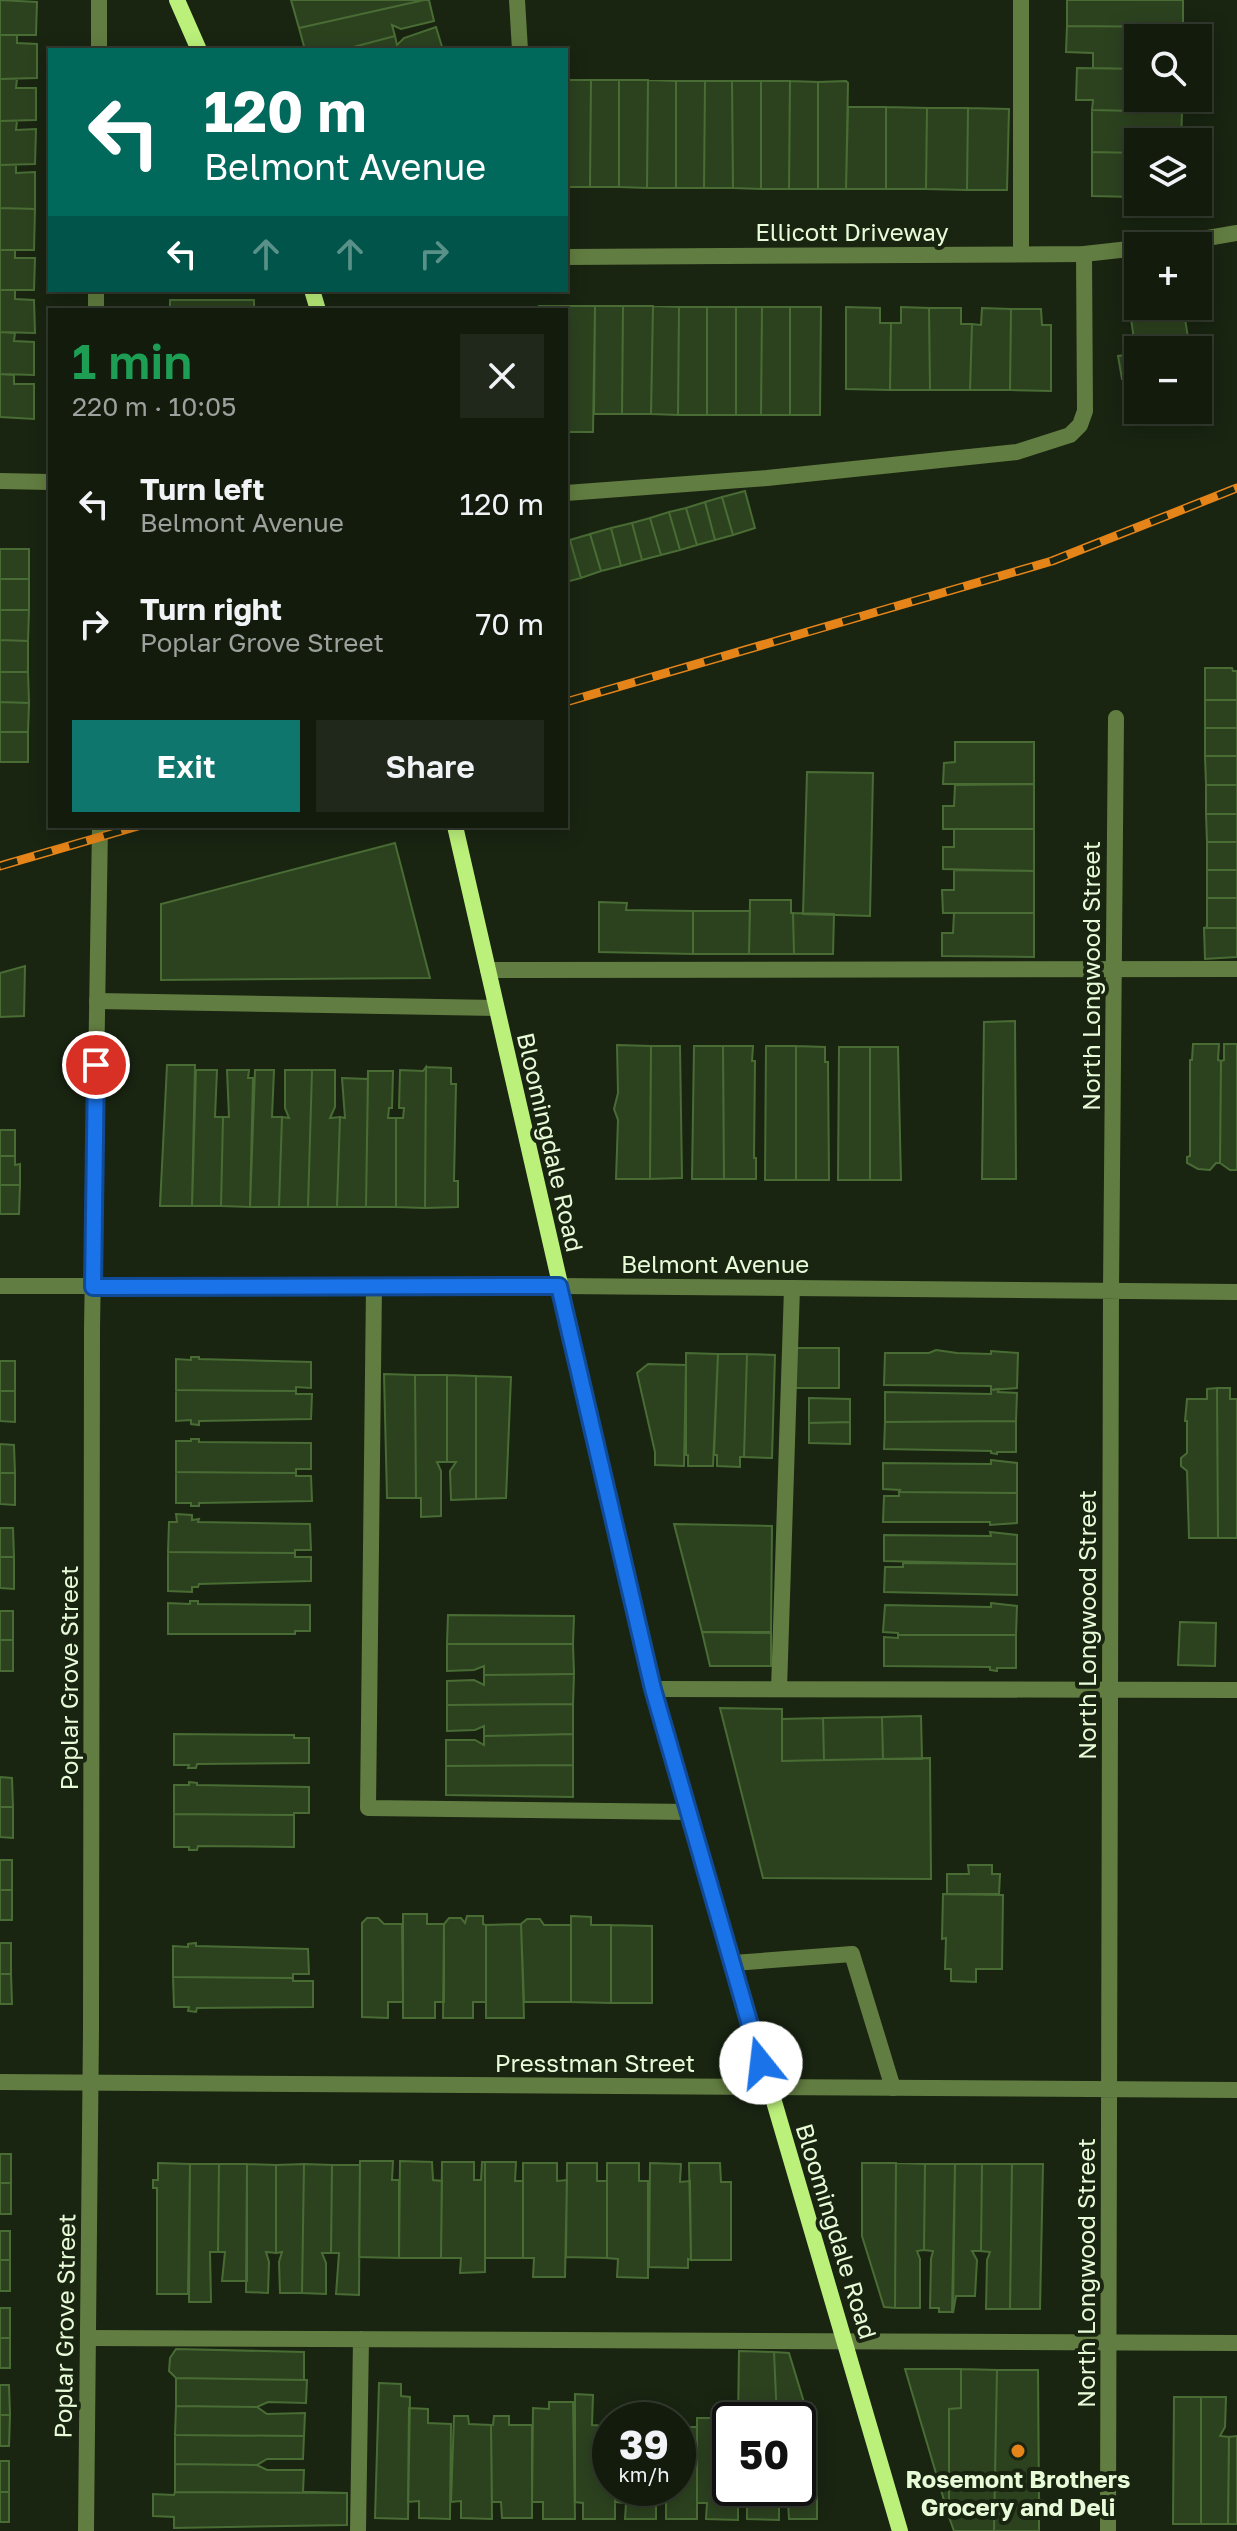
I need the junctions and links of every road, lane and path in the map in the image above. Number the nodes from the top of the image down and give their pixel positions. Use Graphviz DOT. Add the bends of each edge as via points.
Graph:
graph roads {
  1 [pos="99,0"];
  2 [pos="177,0"];
  3 [pos="517,0"];
  4 [pos="1021,0"];
  5 [pos="99,48"];
  6 [pos="197,48"];
  7 [pos="520,48"];
  8 [pos="1237,233"];
  9 [pos="1212,237"];
  10 [pos="1124,250"];
  11 [pos="1021,254"];
  12 [pos="1084,254"];
  13 [pos="568,257"];
  14 [pos="0,481"];
  15 [pos="48,482"];
  16 [pos="568,493"];
  17 [pos="1116,718"];
  18 [pos="100,828"];
  19 [pos="455,828"];
  20 [pos="1114,969"];
  21 [pos="1237,969"];
  22 [pos="488,970"];
  23 [pos="97,1001"];
  24 [pos="496,1008"];
  25 [pos="0,1286"];
  26 [pos="374,1286"];
  27 [pos="559,1286"];
  28 [pos="93,1287"];
  29 [pos="792,1288"];
  30 [pos="1111,1290"];
  31 [pos="1237,1292"];
  32 [pos="653,1689"];
  33 [pos="779,1689"];
  34 [pos="1110,1690"];
  35 [pos="1237,1690"];
  36 [pos="689,1812"];
  37 [pos="733,1963"];
  38 [pos="0,2082"];
  39 [pos="90,2083"];
  40 [pos="768,2087"];
  41 [pos="893,2088"];
  42 [pos="1109,2089"];
  43 [pos="1237,2090"];
  44 [pos="88,2338"];
  45 [pos="361,2339"];
  46 [pos="845,2341"];
  47 [pos="1109,2342"];
  48 [pos="1237,2343"];
  49 [pos="86,2531"];
  50 [pos="358,2531"];
  51 [pos="900,2531"];
  52 [pos="1108,2531"];
  1 -- 5 [label="street"];
  2 -- 6 [label="main road"];
  3 -- 7 [label="street"];
  4 -- 11 [label="street"];
  8 -- 9 [label="street"];
  10 -- 12 [label="street, Ellicott Driveway"];
  11 -- 12 [label="street, Ellicott Driveway"];
  11 -- 13 [label="street, Ellicott Driveway"];
  12 -- 16 [label="street" via="1085,411 1070,435 1001,454"];
  14 -- 15 [label="street"];
  17 -- 20 [label="street, North Longwood Street"];
  18 -- 23 [label="street, Poplar Grove Street"];
  19 -- 22 [label="main road, Bloomingdale Road"];
  20 -- 21 [label="street"];
  20 -- 22 [label="street"];
  20 -- 30 [label="street, North Longwood Street"];
  22 -- 24 [label="main road, Bloomingdale Road"];
  23 -- 24 [label="street"];
  23 -- 28 [label="street, Poplar Grove Street"];
  24 -- 27 [label="main road, Bloomingdale Road"];
  25 -- 28 [label="street, Belmont Avenue"];
  26 -- 27 [label="street, Belmont Avenue"];
  26 -- 28 [label="street, Belmont Avenue"];
  26 -- 36 [label="street" via="368,1808"];
  27 -- 29 [label="street, Belmont Avenue"];
  27 -- 32 [label="main road, Bloomingdale Road"];
  28 -- 39 [label="street, Poplar Grove Street"];
  29 -- 30 [label="street, Belmont Avenue"];
  29 -- 33 [label="street"];
  30 -- 31 [label="street, Belmont Avenue"];
  30 -- 34 [label="street, North Longwood Street"];
  32 -- 33 [label="street"];
  32 -- 36 [label="main road, Bloomingdale Road"];
  33 -- 34 [label="street"];
  34 -- 35 [label="street"];
  34 -- 42 [label="street, North Longwood Street"];
  36 -- 37 [label="main road, Bloomingdale Road"];
  37 -- 40 [label="main road, Bloomingdale Road"];
  37 -- 41 [label="street" via="852,1954"];
  38 -- 39 [label="street, Presstman Street"];
  39 -- 40 [label="street, Presstman Street"];
  39 -- 44 [label="street, Poplar Grove Street"];
  40 -- 41 [label="street, Presstman Street"];
  40 -- 46 [label="main road, Bloomingdale Road"];
  41 -- 42 [label="street, Presstman Street"];
  42 -- 43 [label="street, Presstman Street"];
  42 -- 47 [label="street, North Longwood Street"];
  44 -- 45 [label="street"];
  44 -- 49 [label="street, Poplar Grove Street"];
  45 -- 46 [label="street"];
  45 -- 50 [label="street"];
  46 -- 47 [label="street"];
  46 -- 51 [label="main road, Bloomingdale Road"];
  47 -- 48 [label="street"];
  47 -- 52 [label="street, North Longwood Street"];
}
